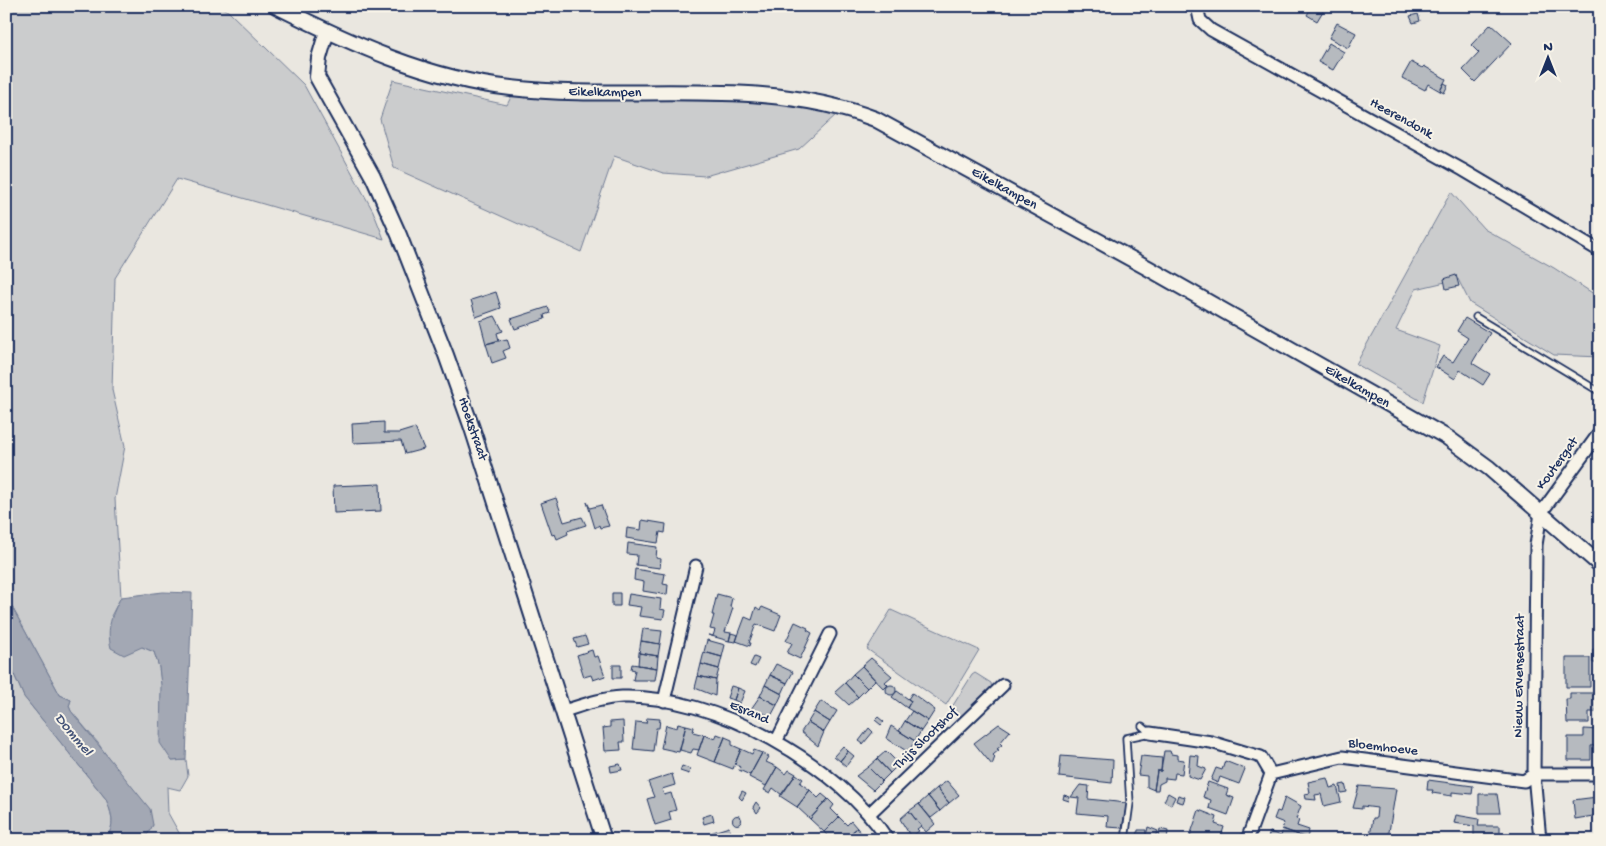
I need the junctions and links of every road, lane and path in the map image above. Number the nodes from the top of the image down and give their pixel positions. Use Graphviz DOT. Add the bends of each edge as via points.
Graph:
graph roads {
  1 [pos="276,6"];
  2 [pos="1197,6"];
  3 [pos="327,31"];
  4 [pos="1600,251"];
  5 [pos="1476,317"];
  6 [pos="1600,392"];
  7 [pos="1600,432"];
  8 [pos="1540,513"];
  9 [pos="1600,565"];
  10 [pos="696,566"];
  11 [pos="830,634"];
  12 [pos="1003,685"];
  13 [pos="664,701"];
  14 [pos="564,711"];
  15 [pos="1146,730"];
  16 [pos="776,740"];
  17 [pos="1271,774"];
  18 [pos="1534,774"];
  19 [pos="1600,774"];
  20 [pos="869,814"];
  21 [pos="604,840"];
  22 [pos="888,840"];
  23 [pos="1126,840"];
  24 [pos="1247,840"];
  25 [pos="1540,840"];
  1 -- 3 [label="street, Eikelkampen"];
  2 -- 4 [label="street, Heerendonk" via="1200,20 1210,30 1456,166"];
  3 -- 8 [label="street, Eikelkampen" via="420,68 478,84 554,92 774,95 836,106 875,119 1148,268 1448,438 1489,468"];
  3 -- 14 [label="street, Hoekstraat" via="317,77 373,177 440,338"];
  5 -- 6 [label="lane"];
  7 -- 8 [label="street, Koutergat"];
  8 -- 9 [label="street, Eikelkampen"];
  8 -- 18 [label="street, Nieuw Ervensestraat" via="1536,545"];
  10 -- 13 [label="street"];
  11 -- 16 [label="street"];
  12 -- 20 [label="street, Thijs Slootshof"];
  13 -- 14 [label="street, Esrand" via="607,699"];
  13 -- 16 [label="street, Esrand" via="711,713"];
  14 -- 21 [label="street, Hoekstraat"];
  15 -- 17 [label="street" via="1211,742 1260,757"];
  15 -- 23 [label="lane" via="1126,738 1130,803"];
  16 -- 20 [label="street, Esrand" via="857,800"];
  17 -- 18 [label="street, Bloemhoeve" via="1342,757 1524,781"];
  17 -- 24 [label="street"];
  18 -- 19 [label="street, Bloemhoeve"];
  18 -- 25 [label="street, Nieuw Ervensestraat"];
  20 -- 22 [label="street, Esrand"];
}
